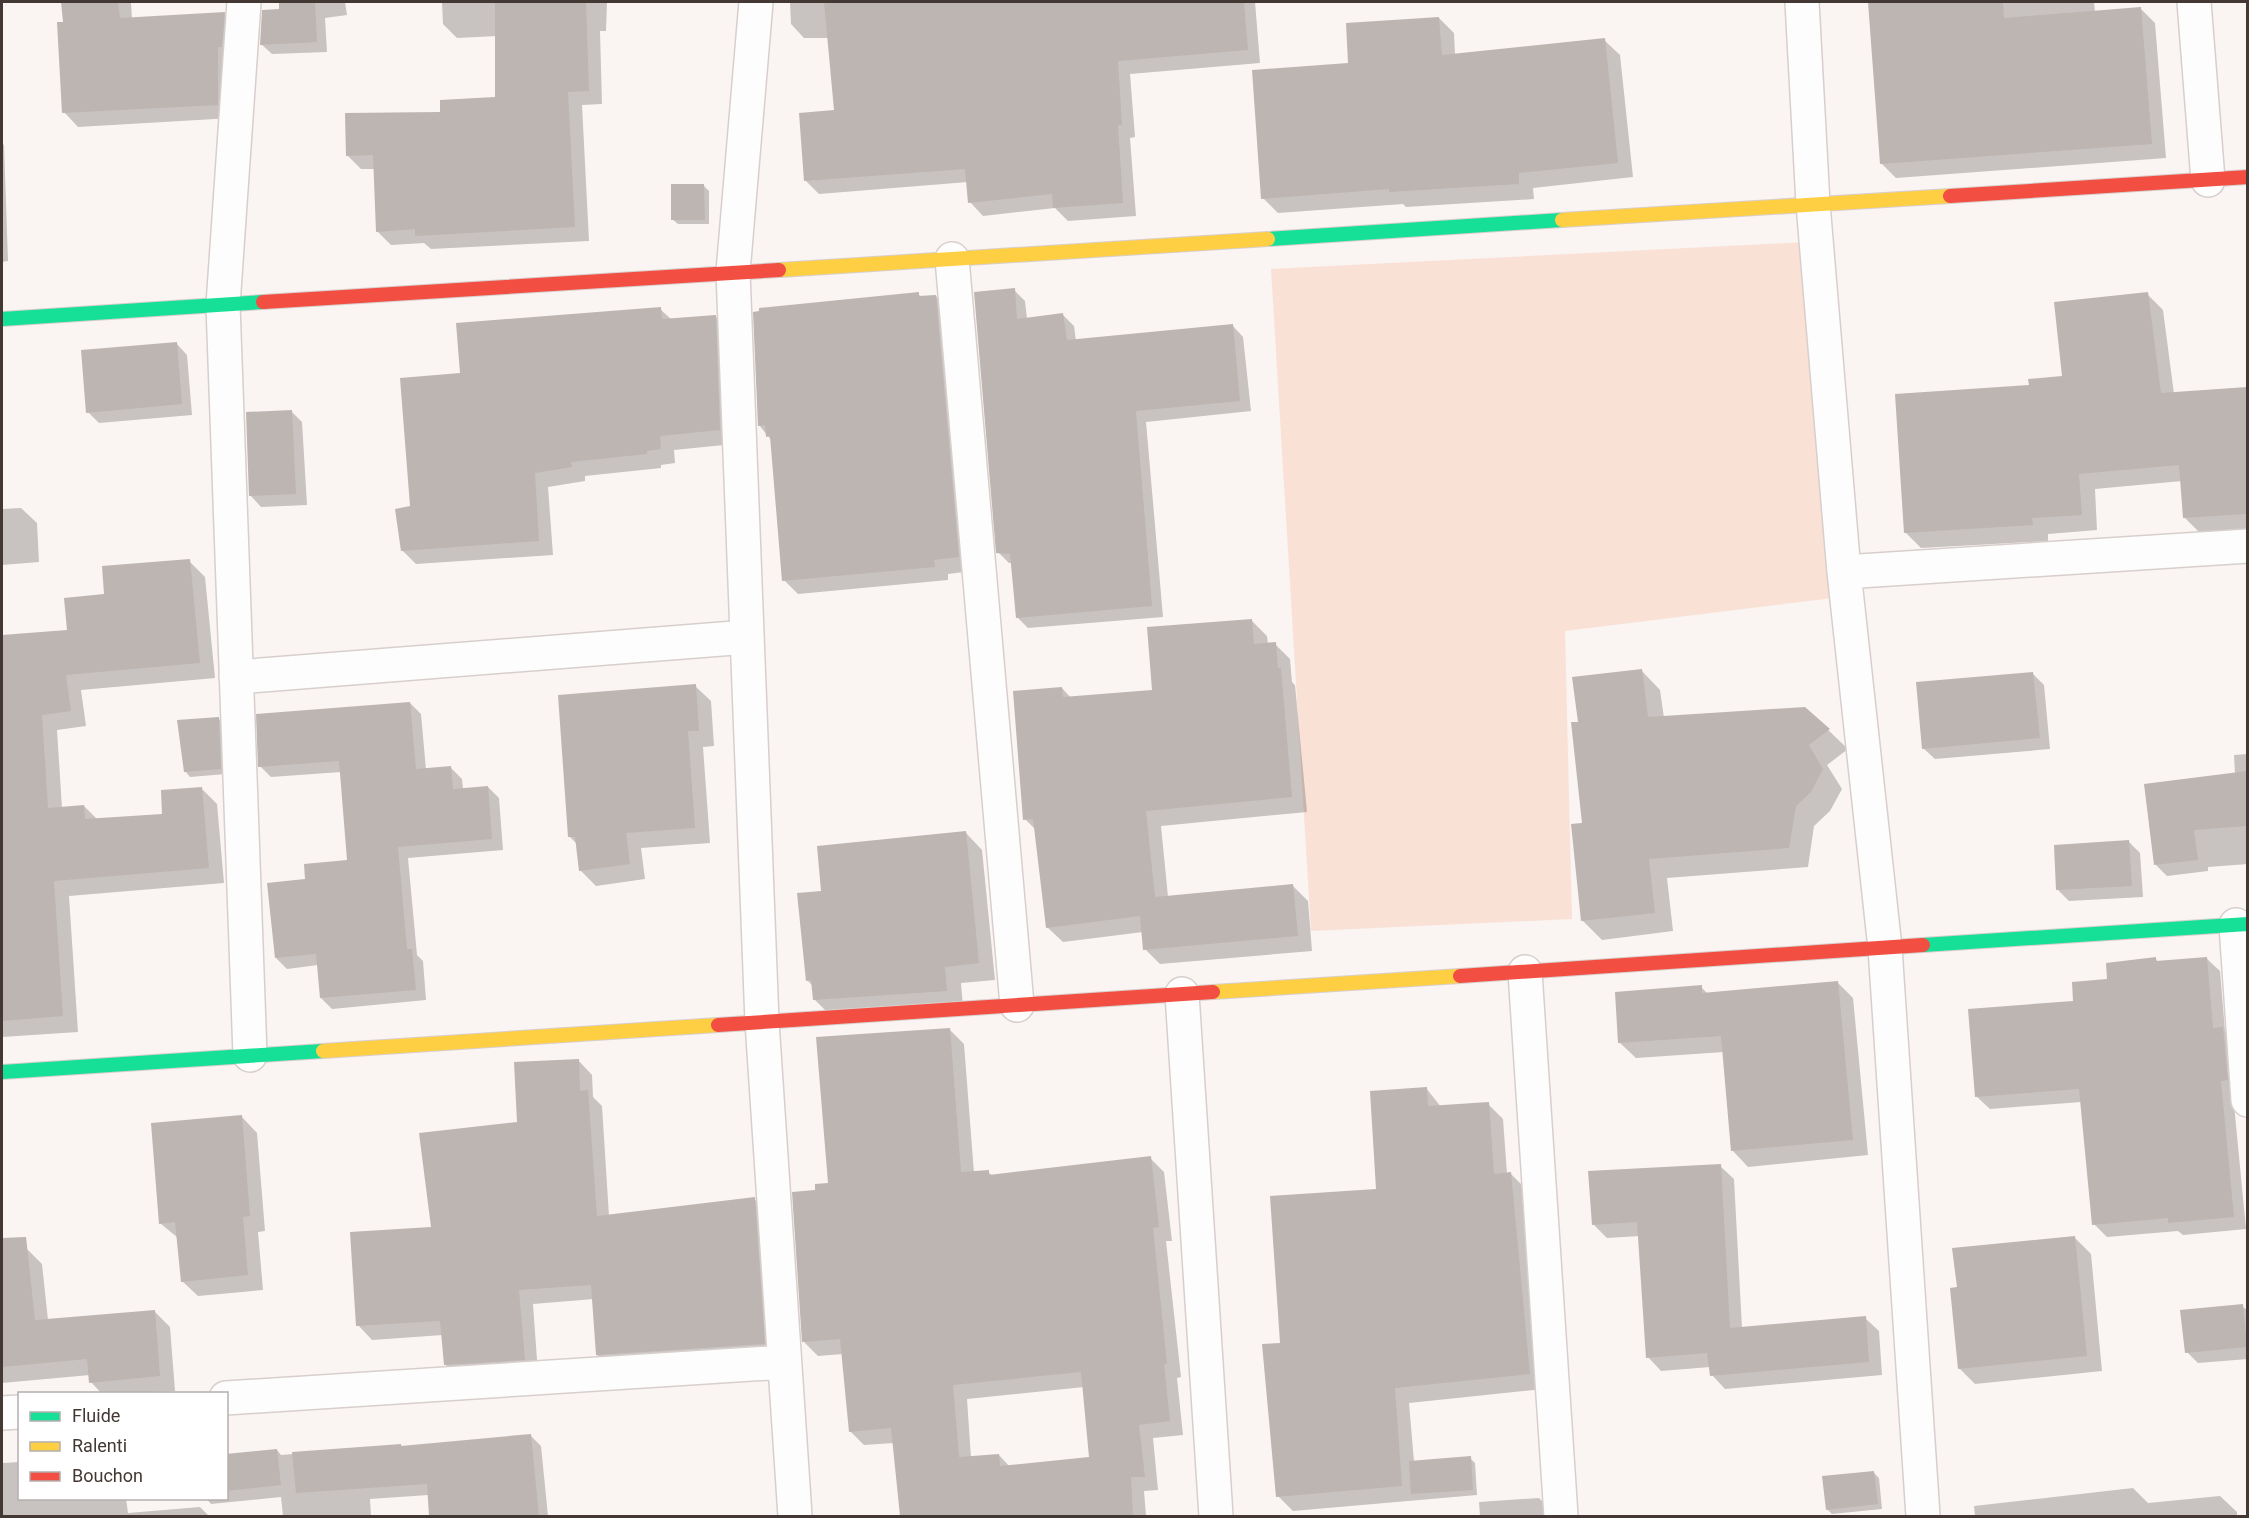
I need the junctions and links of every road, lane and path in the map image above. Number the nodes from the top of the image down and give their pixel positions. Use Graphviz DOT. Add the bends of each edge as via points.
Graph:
graph roads {
  1 [pos="244,2"];
  2 [pos="756,2"];
  3 [pos="1802,2"];
  4 [pos="2194,2"];
  5 [pos="2247,177"];
  6 [pos="2208,180"];
  7 [pos="1813,204"];
  8 [pos="952,259"];
  9 [pos="733,272"];
  10 [pos="223,305"];
  11 [pos="2,319"];
  12 [pos="2247,546"];
  13 [pos="1844,572"];
  14 [pos="747,637"];
  15 [pos="236,677"];
  16 [pos="2242,925"];
  17 [pos="1885,948"];
  18 [pos="1525,972"];
  19 [pos="1182,994"];
  20 [pos="1017,1005"];
  21 [pos="762,1022"];
  22 [pos="250,1055"];
  23 [pos="2,1072"];
  24 [pos="2247,1100"];
  25 [pos="784,1362"];
  26 [pos="228,1398"];
  27 [pos="18,1412"];
  28 [pos="2,1413"];
  29 [pos="795,1516"];
  30 [pos="1216,1516"];
  31 [pos="1561,1516"];
  32 [pos="1923,1516"];
  1 -- 10 [label="street"];
  2 -- 9 [label="street"];
  3 -- 7 [label="street"];
  4 -- 6 [label="street"];
  5 -- 6 [label="street"];
  6 -- 7 [label="street"];
  7 -- 8 [label="street"];
  7 -- 13 [label="street"];
  8 -- 9 [label="street"];
  8 -- 20 [label="street"];
  9 -- 10 [label="street"];
  9 -- 14 [label="street"];
  10 -- 11 [label="street"];
  10 -- 15 [label="street"];
  12 -- 13 [label="street"];
  13 -- 17 [label="street"];
  14 -- 15 [label="street"];
  14 -- 21 [label="street"];
  15 -- 22 [label="street"];
  16 -- 17 [label="street"];
  16 -- 24 [label="street"];
  17 -- 18 [label="street"];
  17 -- 32 [label="street"];
  18 -- 19 [label="street"];
  18 -- 31 [label="street"];
  19 -- 20 [label="street"];
  19 -- 30 [label="street"];
  20 -- 21 [label="street"];
  21 -- 22 [label="street"];
  21 -- 25 [label="street"];
  22 -- 23 [label="street"];
  25 -- 26 [label="street"];
  25 -- 29 [label="street"];
  27 -- 28 [label="street"];
}
